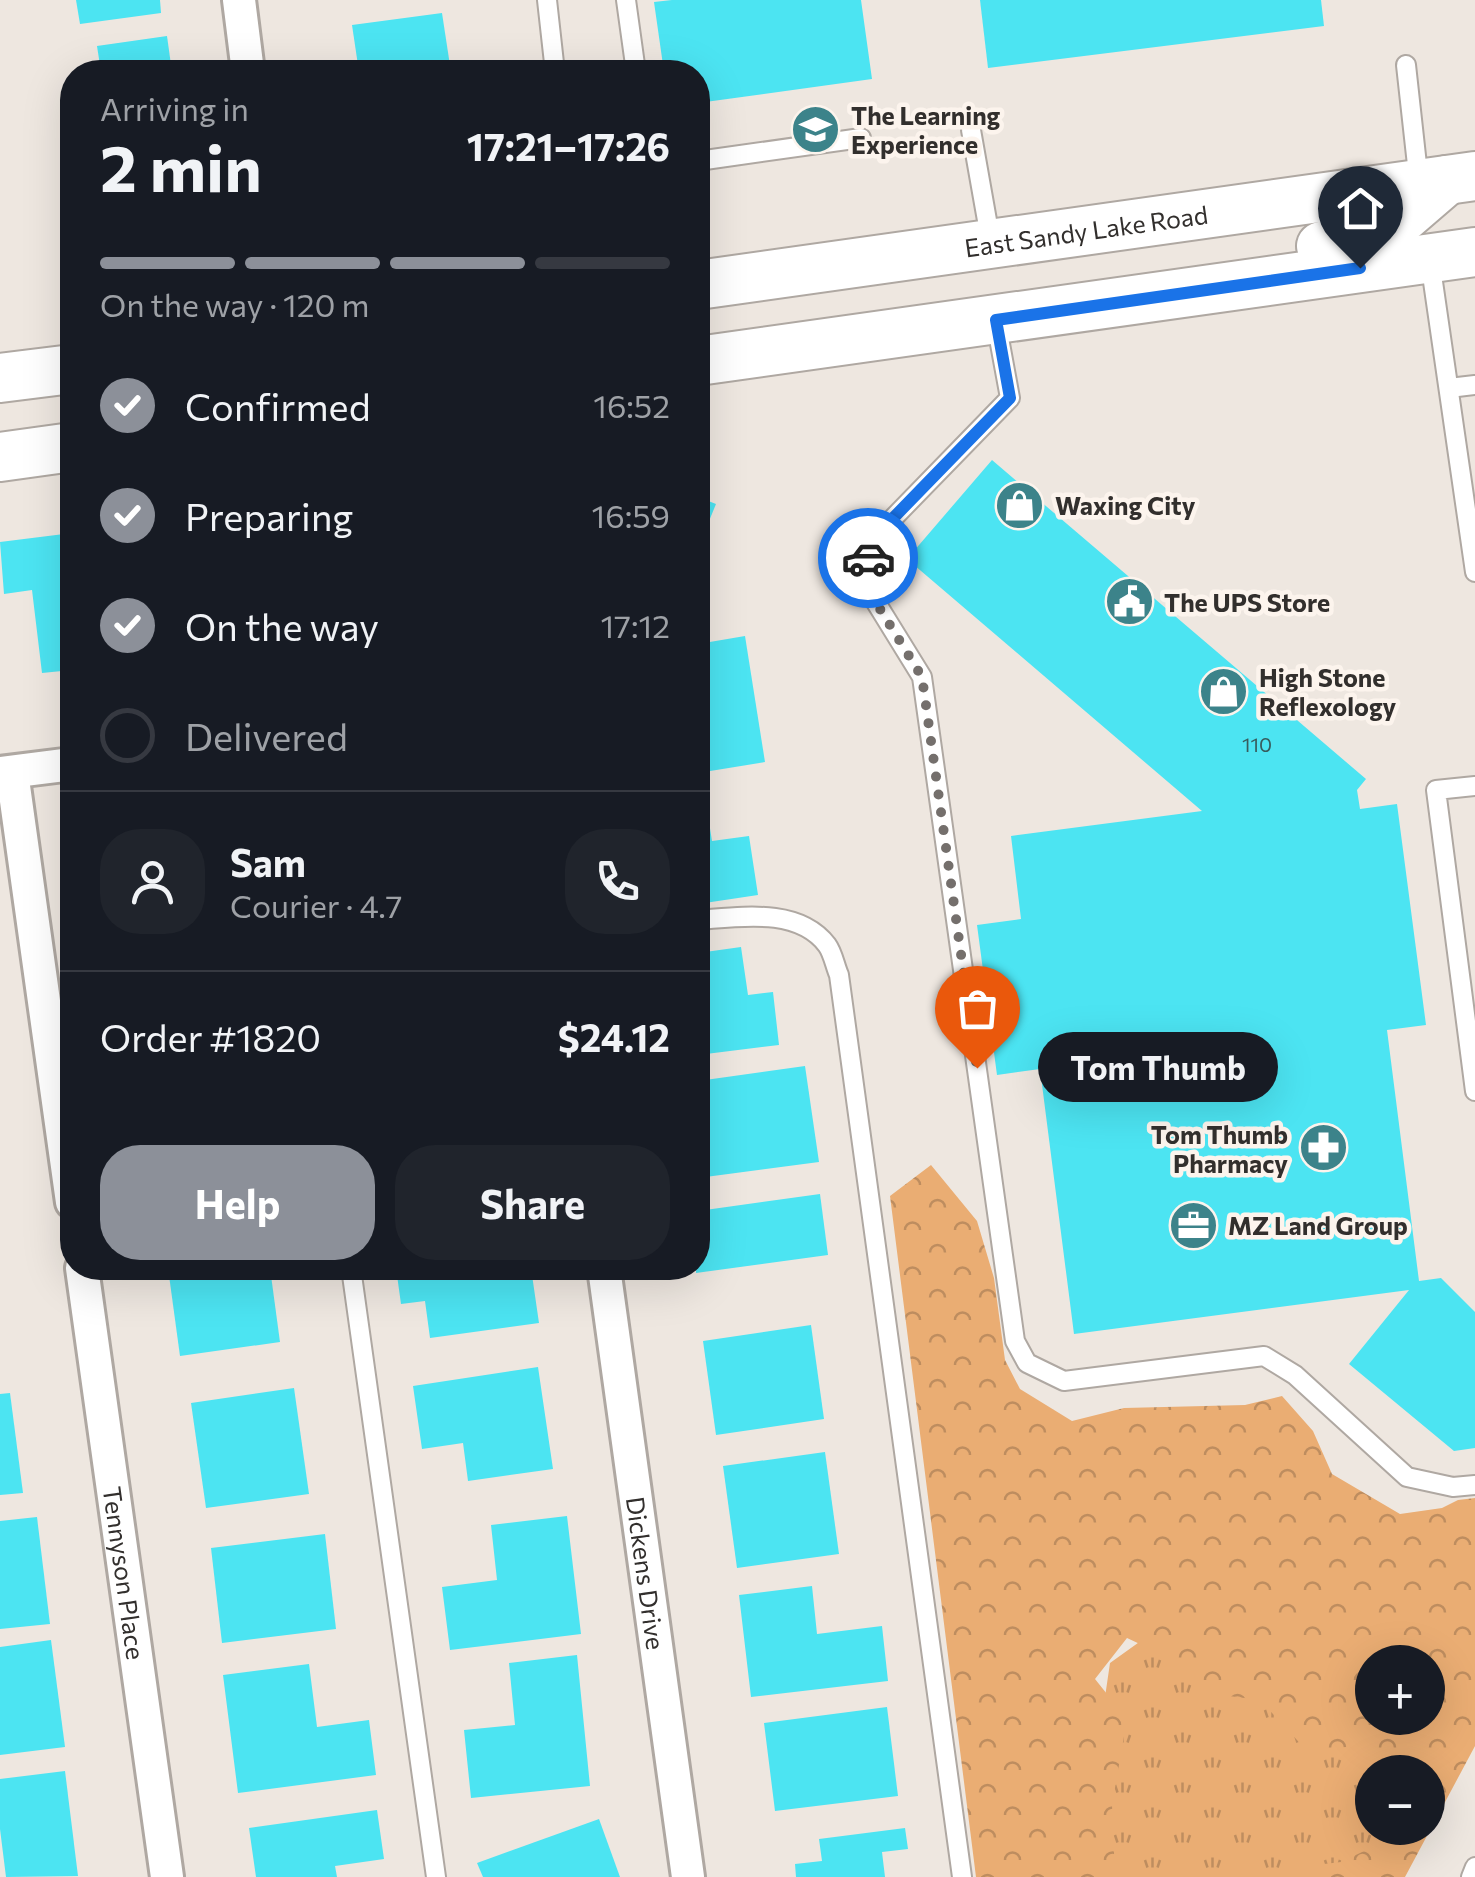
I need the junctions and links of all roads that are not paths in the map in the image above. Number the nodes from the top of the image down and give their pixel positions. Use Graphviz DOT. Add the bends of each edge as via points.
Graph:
graph roads {
  1 [pos="239,0"];
  2 [pos="547,0"];
  3 [pos="626,0"];
  4 [pos="246,60"];
  5 [pos="554,60"];
  6 [pos="634,60"];
  7 [pos="1406,65"];
  8 [pos="971,130"];
  9 [pos="862,138"];
  10 [pos="710,159"];
  11 [pos="1447,180"];
  12 [pos="987,244"];
  13 [pos="1453,255"];
  14 [pos="1253,282"];
  15 [pos="710,283"];
  16 [pos="996,320"];
  17 [pos="710,359"];
  18 [pos="60,370"];
  19 [pos="0,378"];
  20 [pos="1475,385"];
  21 [pos="1449,388"];
  22 [pos="60,448"];
  23 [pos="0,456"];
  24 [pos="1475,572"];
  25 [pos="60,765"];
  26 [pos="6,772"];
  27 [pos="1475,786"];
  28 [pos="710,920"];
  29 [pos="1475,1091"];
  30 [pos="60,1124"];
  31 [pos="84,1280"];
  32 [pos="353,1280"];
  33 [pos="606,1280"];
  34 [pos="1475,1486"];
  35 [pos="1475,1867"];
  36 [pos="167,1877"];
  37 [pos="436,1877"];
  38 [pos="688,1877"];
  39 [pos="962,1877"];
  40 [pos="1471,1877"];
  1 -- 4 [label="street"];
  2 -- 5 [label="lane"];
  3 -- 6 [label="lane"];
  7 -- 11 [label="lane"];
  8 -- 12 [label="lane"];
  9 -- 10 [label="lane"];
  11 -- 12 [label="main road, East Sandy Lake Road"];
  11 -- 14 [label="main road" via="1379,234 1294,251"];
  12 -- 15 [label="main road, East Sandy Lake Road"];
  12 -- 16 [label="main road"];
  13 -- 14 [label="main road"];
  13 -- 21 [label="lane"];
  14 -- 16 [label="main road"];
  16 -- 17 [label="main road"];
  16 -- 34 [label="lane" via="1010,398 866,546 872,596 922,677 1015,1340 1027,1364 1064,1381 1264,1356 1295,1374 1408,1477"];
  18 -- 19 [label="main road"];
  20 -- 21 [label="lane"];
  21 -- 24 [label="lane"];
  22 -- 23 [label="main road"];
  25 -- 26 [label="street"];
  26 -- 30 [label="street"];
  27 -- 29 [label="lane" via="1436,790"];
  28 -- 39 [label="lane" via="778,918 809,927 829,948 838,976"];
  31 -- 36 [label="street, Tennyson Place"];
  32 -- 37 [label="lane"];
  33 -- 38 [label="street, Dickens Drive"];
  35 -- 40 [label="lane"];
}
